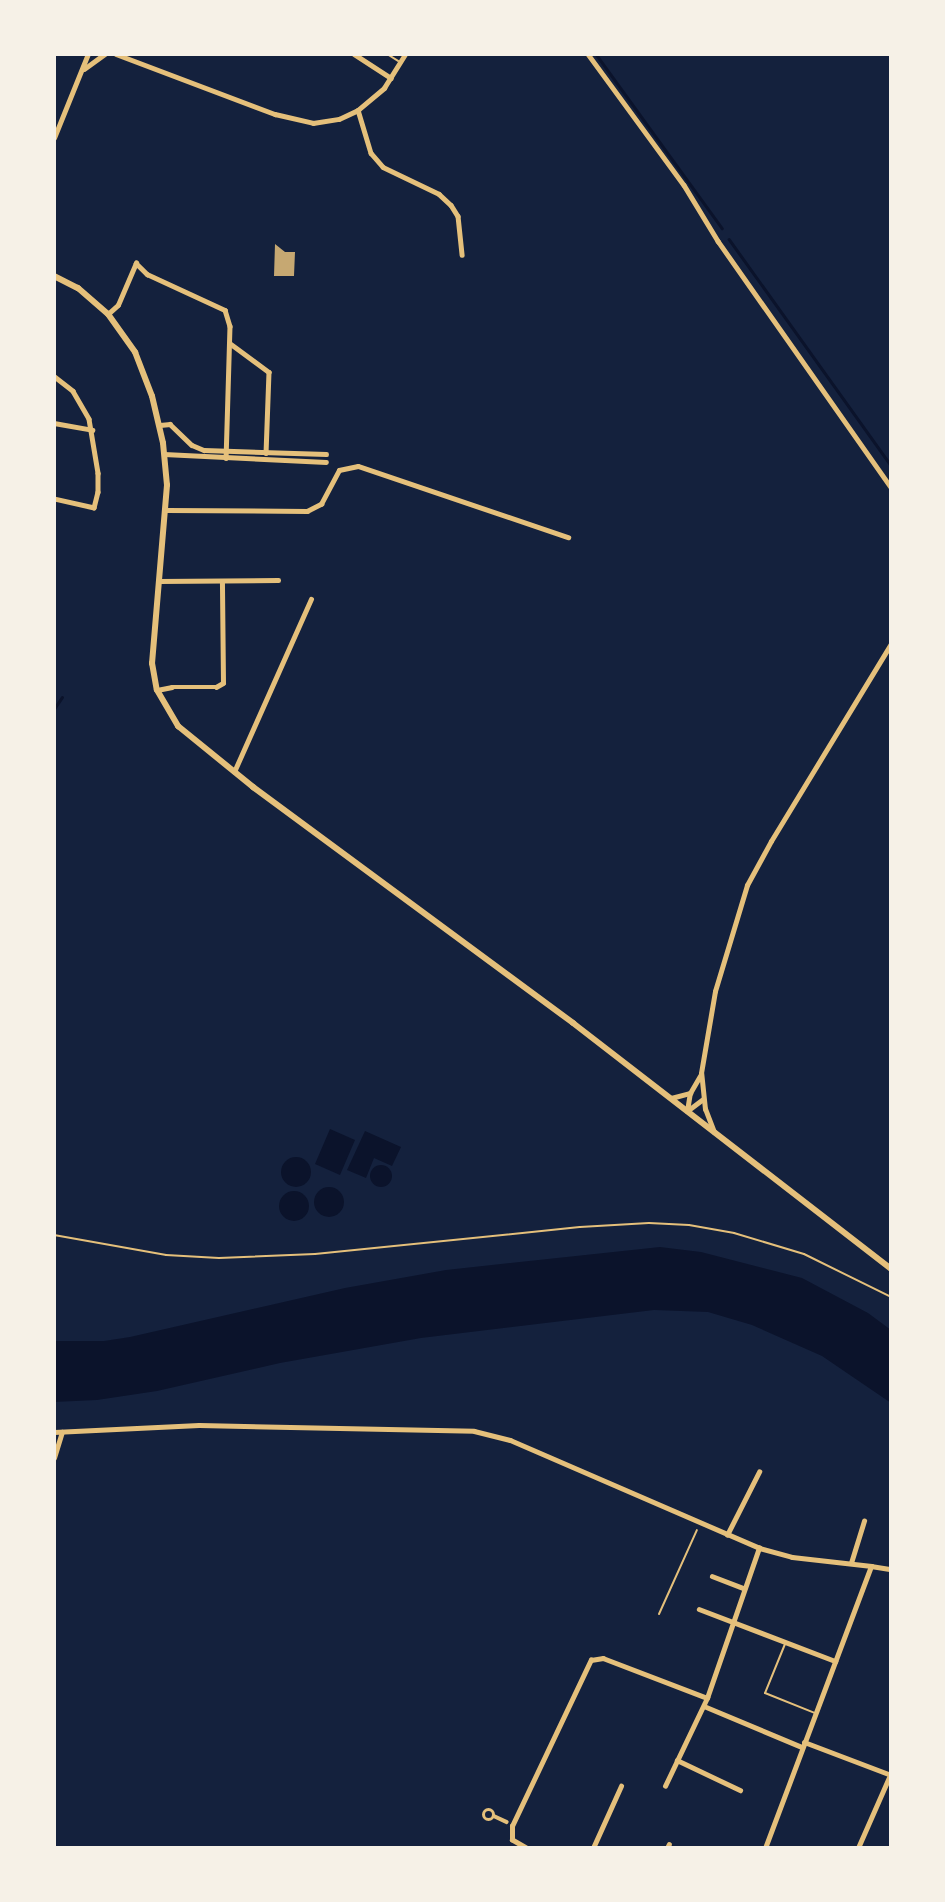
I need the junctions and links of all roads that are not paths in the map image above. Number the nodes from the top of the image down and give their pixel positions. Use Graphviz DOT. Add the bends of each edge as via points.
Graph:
graph roads {
  1 [pos="88,54"];
  2 [pos="105,54"];
  3 [pos="116,54"];
  4 [pos="354,54"];
  5 [pos="387,54"];
  6 [pos="405,54"];
  7 [pos="588,54"];
  8 [pos="400,63"];
  9 [pos="83,69"];
  10 [pos="391,78"];
  11 [pos="358,110"];
  12 [pos="54,138"];
  13 [pos="462,254"];
  14 [pos="54,276"];
  15 [pos="108,314"];
  16 [pos="230,344"];
  17 [pos="54,376"];
  18 [pos="54,423"];
  19 [pos="160,425"];
  20 [pos="92,430"];
  21 [pos="226,452"];
  22 [pos="265,453"];
  23 [pos="164,454"];
  24 [pos="326,454"];
  25 [pos="226,458"];
  26 [pos="265,460"];
  27 [pos="326,463"];
  28 [pos="891,487"];
  29 [pos="54,499"];
  30 [pos="167,510"];
  31 [pos="568,537"];
  32 [pos="278,580"];
  33 [pos="159,581"];
  34 [pos="222,582"];
  35 [pos="311,599"];
  36 [pos="891,644"];
  37 [pos="157,690"];
  38 [pos="234,772"];
  39 [pos="701,1073"];
  40 [pos="690,1093"];
  41 [pos="671,1098"];
  42 [pos="703,1099"];
  43 [pos="687,1111"];
  44 [pos="714,1132"];
  45 [pos="891,1269"];
  46 [pos="54,1432"];
  47 [pos="62,1432"];
  48 [pos="54,1458"];
  49 [pos="759,1472"];
  50 [pos="864,1521"];
  51 [pos="727,1535"];
  52 [pos="759,1548"];
  53 [pos="851,1563"];
  54 [pos="871,1566"];
  55 [pos="891,1569"];
  56 [pos="712,1576"];
  57 [pos="744,1588"];
  58 [pos="699,1609"];
  59 [pos="732,1622"];
  60 [pos="785,1643"];
  61 [pos="835,1661"];
  62 [pos="707,1698"];
  63 [pos="704,1706"];
  64 [pos="816,1713"];
  65 [pos="803,1745"];
  66 [pos="677,1760"];
  67 [pos="891,1775"];
  68 [pos="621,1786"];
  69 [pos="665,1786"];
  70 [pos="740,1790"];
  71 [pos="494,1816"];
  72 [pos="507,1822"];
  73 [pos="526,1848"];
  74 [pos="593,1848"];
  75 [pos="765,1848"];
  76 [pos="858,1848"];
  1 -- 9 [label="street"];
  2 -- 9 [label="street"];
  3 -- 11 [label="street" via="297,122 325,122"];
  4 -- 10 [label="street"];
  5 -- 8 [label="lane"];
  6 -- 8 [label="street"];
  7 -- 28 [label="street" via="684,185 718,241"];
  8 -- 10 [label="street"];
  9 -- 12 [label="street"];
  10 -- 11 [label="street"];
  11 -- 13 [label="street" via="371,153 383,167 439,194 451,205 458,216"];
  14 -- 15 [label="main road" via="78,288"];
  15 -- 16 [label="street" via="118,304 136,263 147,274 225,310"];
  15 -- 19 [label="main road" via="141,367"];
  16 -- 21 [label="street"];
  16 -- 22 [label="street" via="269,372"];
  17 -- 20 [label="street" via="79,399"];
  18 -- 20 [label="street"];
  19 -- 21 [label="street" via="170,424 197,448"];
  19 -- 23 [label="main road"];
  20 -- 29 [label="street" via="99,473 94,508"];
  21 -- 22 [label="street"];
  21 -- 25 [label="street"];
  22 -- 24 [label="street"];
  22 -- 26 [label="street"];
  23 -- 25 [label="street"];
  23 -- 30 [label="main road"];
  25 -- 26 [label="street"];
  26 -- 27 [label="street"];
  30 -- 31 [label="street" via="307,511 321,503 339,470 358,466"];
  30 -- 33 [label="main road"];
  32 -- 34 [label="street"];
  33 -- 34 [label="street"];
  33 -- 37 [label="main road" via="151,652"];
  34 -- 37 [label="street" via="223,683"];
  35 -- 38 [label="street"];
  36 -- 39 [label="street" via="747,885 715,991"];
  37 -- 38 [label="main road" via="178,726"];
  38 -- 41 [label="main road"];
  39 -- 40 [label="street"];
  39 -- 42 [label="street"];
  40 -- 41 [label="street"];
  40 -- 43 [label="street"];
  41 -- 43 [label="main road"];
  42 -- 43 [label="street"];
  42 -- 44 [label="street"];
  43 -- 44 [label="main road"];
  44 -- 45 [label="main road"];
  46 -- 47 [label="street"];
  47 -- 48 [label="street"];
  47 -- 51 [label="street" via="199,1425 474,1431 510,1440"];
  49 -- 51 [label="street"];
  50 -- 53 [label="street"];
  51 -- 52 [label="street"];
  52 -- 53 [label="street" via="792,1557"];
  52 -- 57 [label="street"];
  53 -- 54 [label="street"];
  54 -- 55 [label="street"];
  54 -- 61 [label="street"];
  56 -- 57 [label="street"];
  57 -- 59 [label="street"];
  58 -- 59 [label="street"];
  59 -- 60 [label="street"];
  59 -- 62 [label="street"];
  60 -- 61 [label="street"];
  60 -- 64 [label="lane" via="765,1693"];
  61 -- 64 [label="street"];
  62 -- 63 [label="street"];
  62 -- 73 [label="street" via="603,1658 591,1660 512,1826 512,1840"];
  63 -- 65 [label="street"];
  63 -- 66 [label="street"];
  64 -- 65 [label="street"];
  65 -- 67 [label="street"];
  65 -- 75 [label="street"];
  66 -- 69 [label="street"];
  66 -- 70 [label="street"];
  67 -- 76 [label="street"];
  68 -- 74 [label="street"];
  71 -- 72 [label="street"];
}
